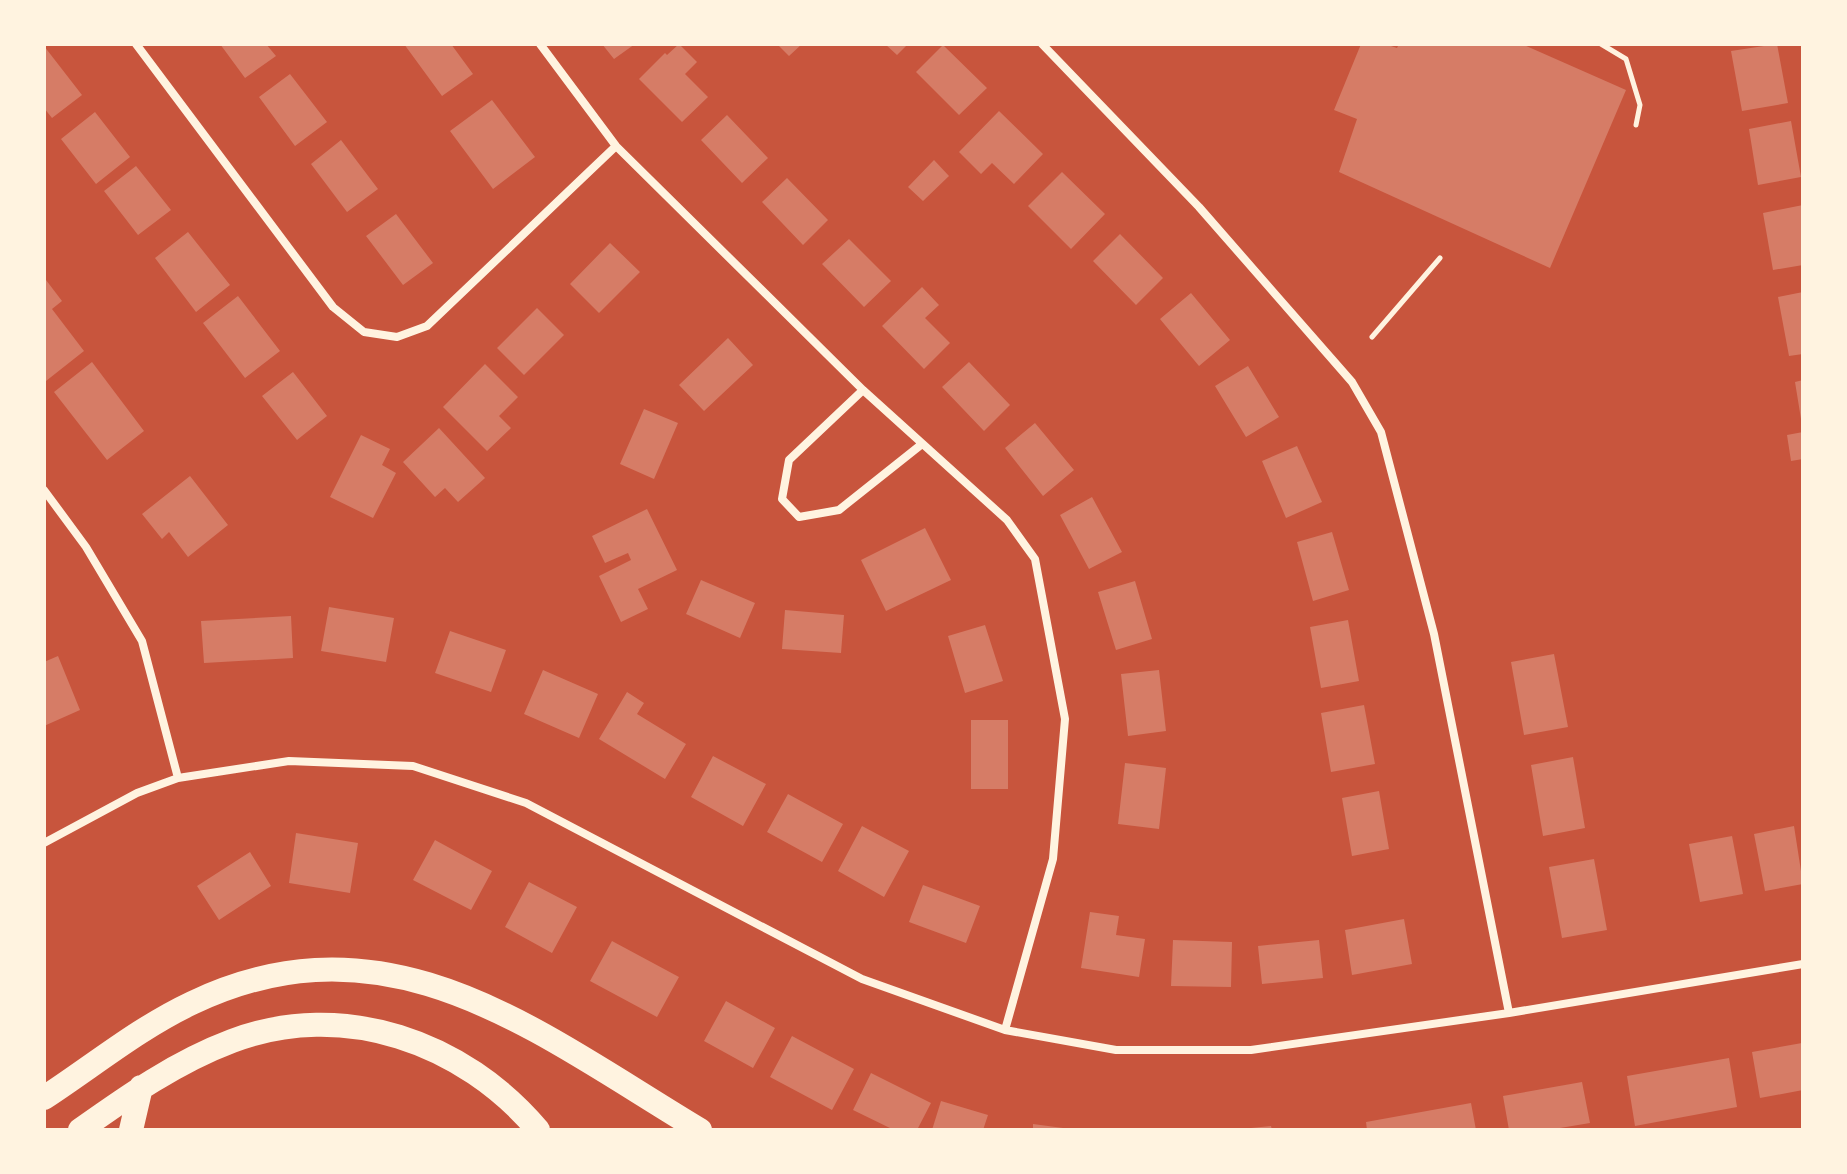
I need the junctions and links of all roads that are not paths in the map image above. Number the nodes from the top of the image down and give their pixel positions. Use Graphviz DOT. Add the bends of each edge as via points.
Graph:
graph roads {
  1 [pos="136,44"];
  2 [pos="540,44"];
  3 [pos="1042,44"];
  4 [pos="616,146"];
  5 [pos="863,390"];
  6 [pos="922,444"];
  7 [pos="44,490"];
  8 [pos="178,778"];
  9 [pos="44,843"];
  10 [pos="1803,964"];
  11 [pos="1509,1013"];
  12 [pos="1005,1030"];
  13 [pos="141,1087"];
  14 [pos="44,1098"];
  15 [pos="80,1130"];
  16 [pos="131,1130"];
  17 [pos="538,1130"];
  18 [pos="700,1130"];
  1 -- 4 [label="street" via="333,307 364,332 397,337 427,326"];
  2 -- 4 [label="street"];
  3 -- 11 [label="street" via="1199,207 1332,358 1381,432 1434,634"];
  4 -- 5 [label="street"];
  5 -- 6 [label="street"];
  5 -- 6 [label="street" via="789,460 782,499 799,517 839,510"];
  6 -- 12 [label="street" via="1007,520 1035,559 1065,719 1053,859"];
  7 -- 8 [label="street" via="86,547 142,641"];
  8 -- 9 [label="street" via="137,793"];
  8 -- 12 [label="street" via="289,761 413,766 526,803 862,979"];
  10 -- 11 [label="street"];
  11 -- 12 [label="street" via="1251,1050 1116,1050"];
  13 -- 15 [label="highway"];
  13 -- 16 [label="highway"];
  13 -- 17 [label="highway" via="213,1049 261,1032 362,1027 416,1041 463,1063 507,1096"];
  14 -- 18 [label="highway" via="193,1002 245,983 330,969 392,974 464,995"];
}
